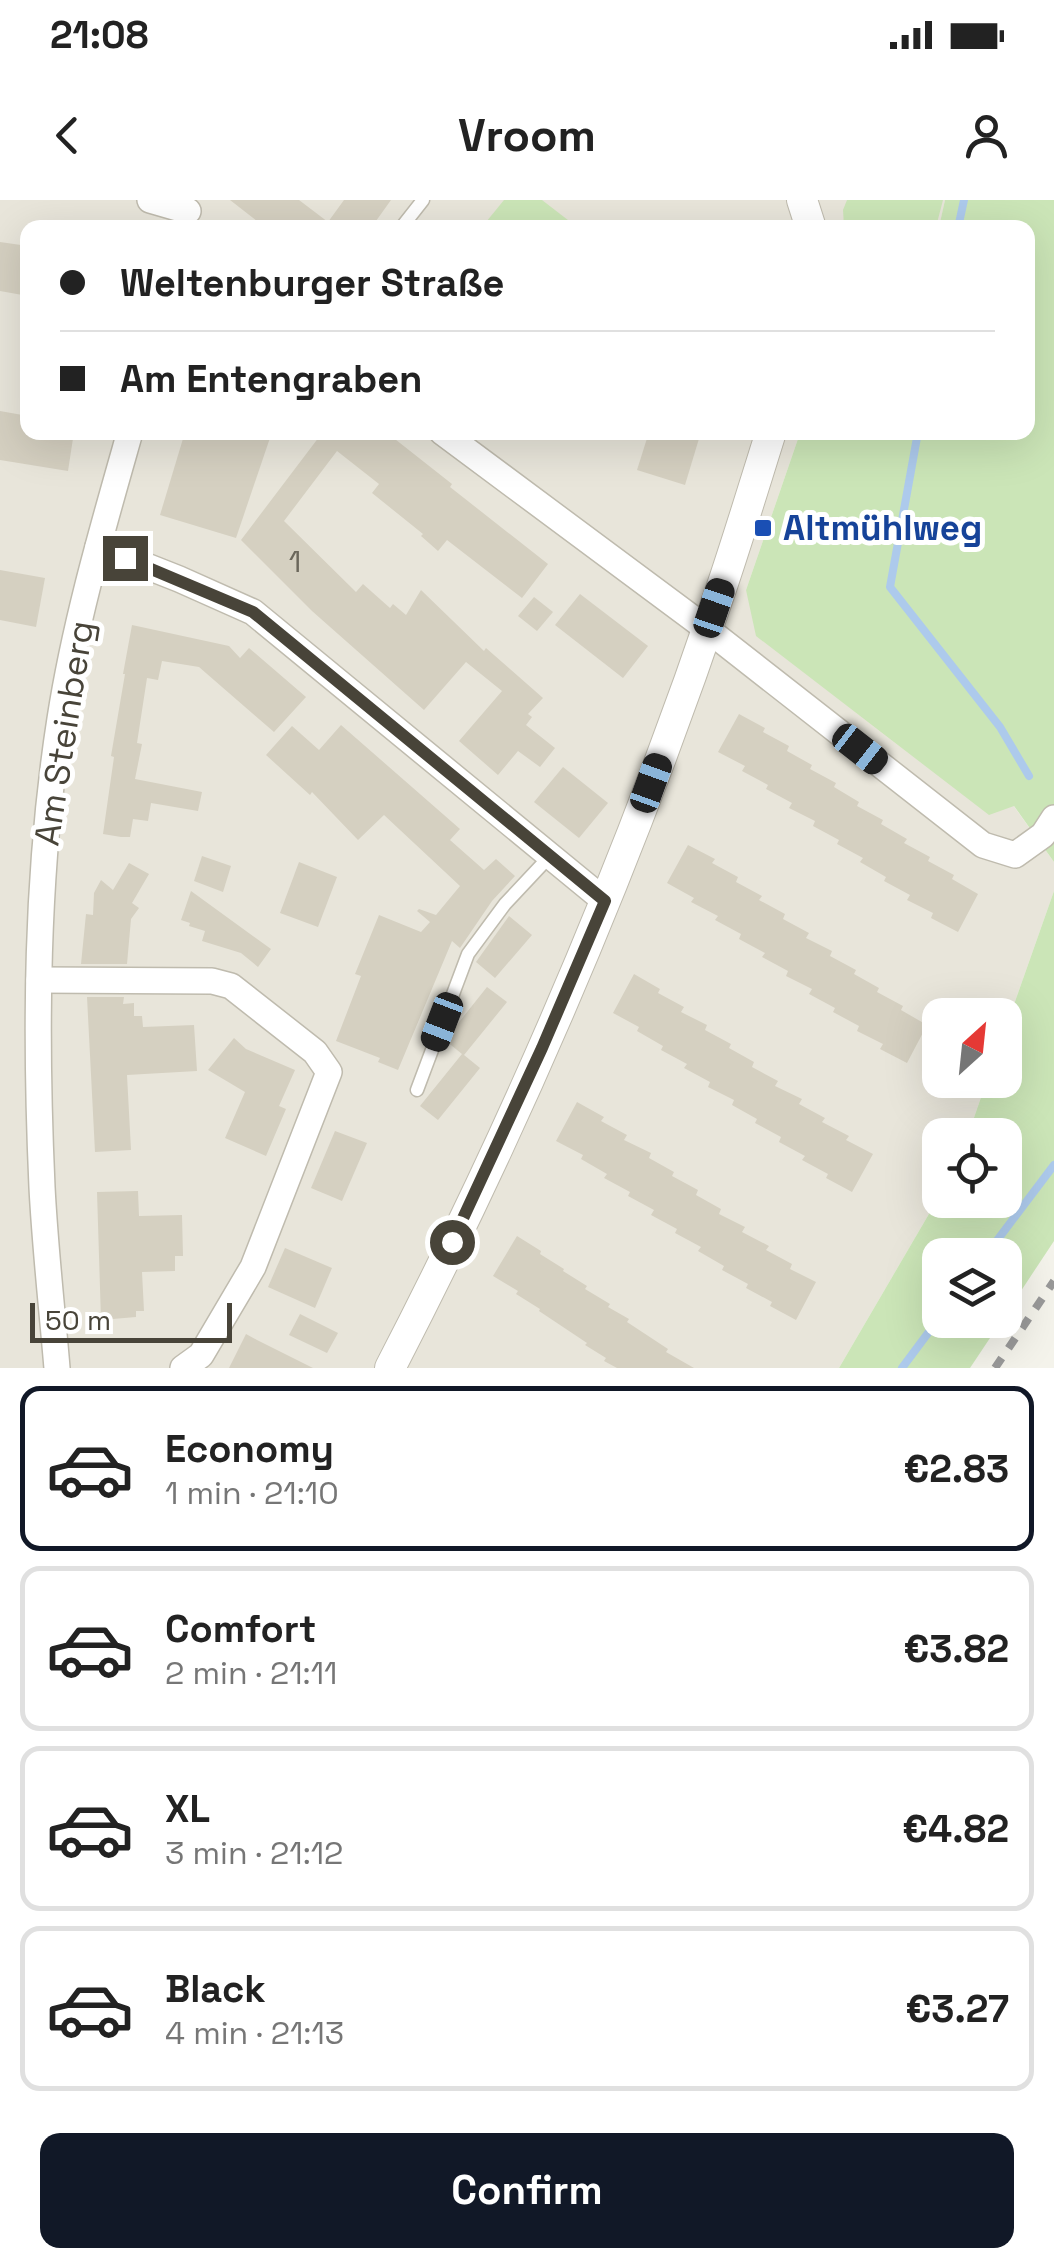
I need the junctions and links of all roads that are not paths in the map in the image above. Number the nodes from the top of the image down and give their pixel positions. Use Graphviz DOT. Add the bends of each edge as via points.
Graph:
graph roads {
  1 [pos="150,200"];
  2 [pos="423,200"];
  3 [pos="190,213"];
  4 [pos="407,220"];
  5 [pos="128,440"];
  6 [pos="453,440"];
  7 [pos="768,440"];
  8 [pos="98,547"];
  9 [pos="708,629"];
  10 [pos="1054,818"];
  11 [pos="550,856"];
  12 [pos="605,901"];
  13 [pos="39,980"];
  14 [pos="417,1090"];
  15 [pos="57,1368"];
  16 [pos="183,1368"];
  17 [pos="390,1368"];
  1 -- 3 [label="street"];
  2 -- 4 [label="lane"];
  5 -- 8 [label="street, Am Steinberg"];
  6 -- 9 [label="street"];
  7 -- 9 [label="street"];
  8 -- 11 [label="street" via="253,612"];
  8 -- 13 [label="street, Am Steinberg" via="60,718"];
  9 -- 10 [label="street" via="982,845 1015,855 1044,835"];
  9 -- 12 [label="street"];
  11 -- 12 [label="street"];
  11 -- 14 [label="lane" via="468,954"];
  12 -- 17 [label="street"];
  13 -- 15 [label="street, Am Steinberg" via="42,1187"];
  13 -- 16 [label="street" via="231,986 330,1072 253,1267 202,1355"];
}
